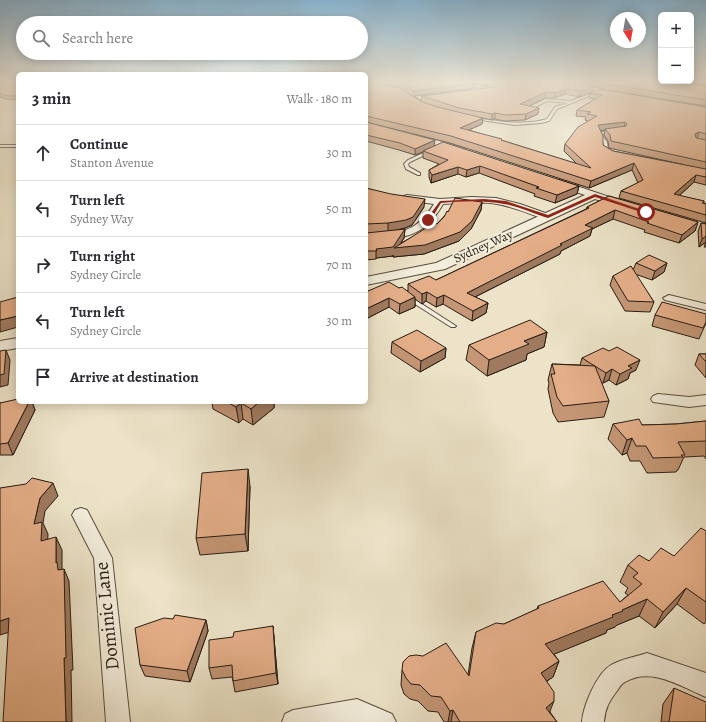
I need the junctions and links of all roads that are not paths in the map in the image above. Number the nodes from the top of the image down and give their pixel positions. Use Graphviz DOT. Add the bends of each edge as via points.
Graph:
graph roads {
  1 [pos="552,115"];
  2 [pos="474,119"];
  3 [pos="616,130"];
  4 [pos="402,134"];
  5 [pos="0,146"];
  6 [pos="16,146"];
  7 [pos="606,150"];
  8 [pos="432,151"];
  9 [pos="472,154"];
  10 [pos="615,154"];
  11 [pos="419,174"];
  12 [pos="547,179"];
  13 [pos="595,195"];
  14 [pos="397,196"];
  15 [pos="440,202"];
  16 [pos="638,210"];
  17 [pos="548,217"];
  18 [pos="368,237"];
  19 [pos="368,281"];
  20 [pos="400,293"];
  21 [pos="669,298"];
  22 [pos="706,307"];
  23 [pos="453,326"];
  24 [pos="16,343"];
  25 [pos="0,346"];
  26 [pos="658,399"];
  27 [pos="706,400"];
  28 [pos="81,515"];
  29 [pos="706,686"];
  30 [pos="118,722"];
  31 [pos="293,722"];
  32 [pos="384,722"];
  33 [pos="593,722"];
  1 -- 2 [label="lane" via="548,120 541,122 515,124"];
  3 -- 7 [label="lane" via="599,133 605,142"];
  4 -- 9 [label="street"];
  5 -- 6 [label="lane"];
  7 -- 10 [label="street"];
  8 -- 11 [label="lane" via="406,164 407,168"];
  12 -- 13 [label="street"];
  13 -- 16 [label="street"];
  13 -- 17 [label="street, Sydney Way"];
  14 -- 15 [label="street"];
  15 -- 17 [label="street" via="496,201"];
  15 -- 18 [label="street" via="428,220 418,228 400,234"];
  17 -- 19 [label="street, Sydney Way" via="440,266 390,281"];
  20 -- 23 [label="lane"];
  21 -- 22 [label="street"];
  24 -- 25 [label="street"];
  26 -- 27 [label="street" via="689,402"];
  28 -- 30 [label="street, Dominic Lane" via="103,558"];
  29 -- 33 [label="street" via="701,682 647,664 617,673 601,694 594,711"];
  31 -- 32 [label="street" via="357,710"];
}
